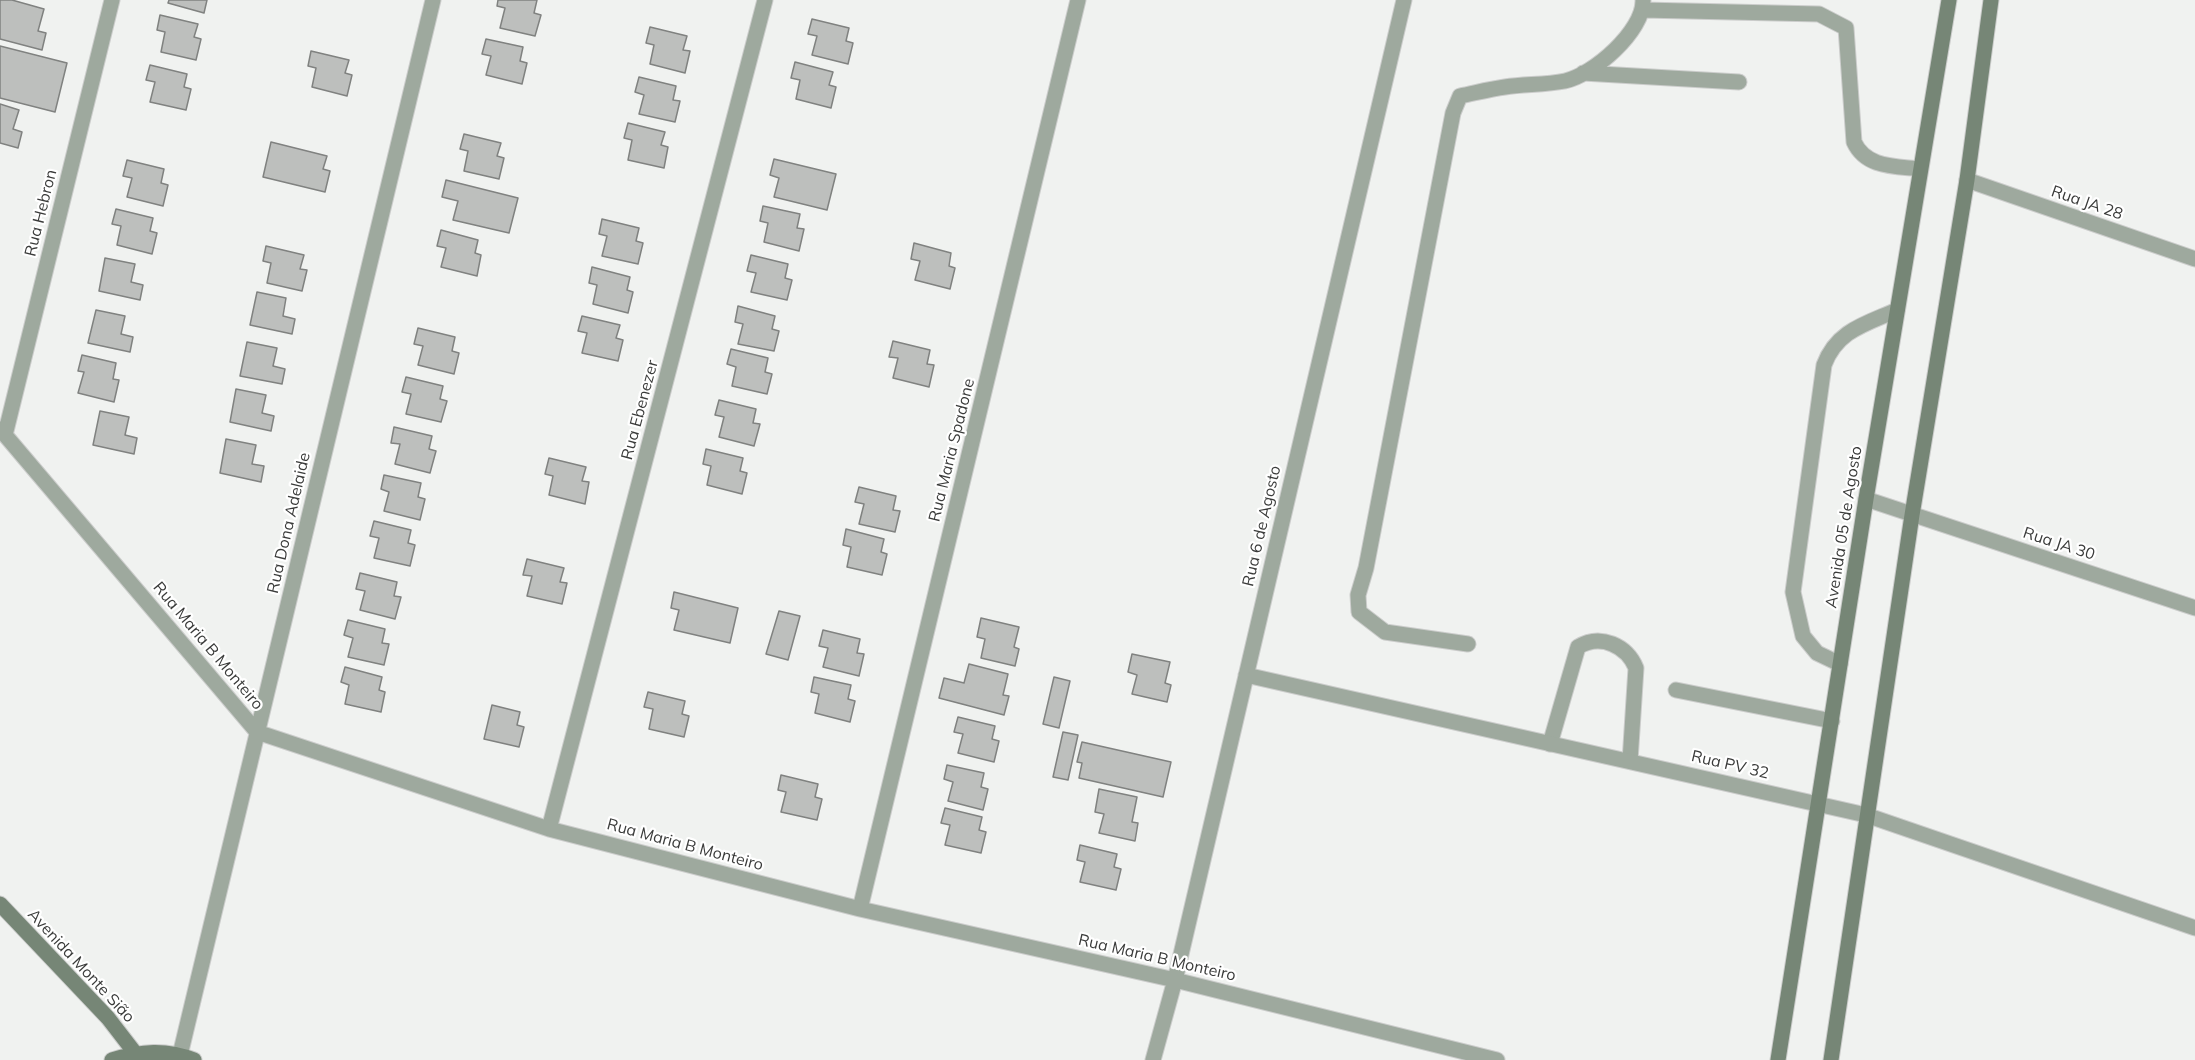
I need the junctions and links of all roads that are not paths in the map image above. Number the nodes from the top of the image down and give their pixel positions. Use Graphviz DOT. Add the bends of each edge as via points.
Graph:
graph roads {
  1 [pos="112,0"];
  2 [pos="433,0"];
  3 [pos="765,0"];
  4 [pos="1078,0"];
  5 [pos="1404,0"];
  6 [pos="1949,0"];
  7 [pos="1991,0"];
  8 [pos="1643,5"];
  9 [pos="1583,74"];
  10 [pos="1739,82"];
  11 [pos="1920,169"];
  12 [pos="1967,180"];
  13 [pos="2195,259"];
  14 [pos="1897,310"];
  15 [pos="2,432"];
  16 [pos="1866,499"];
  17 [pos="1912,515"];
  18 [pos="2195,608"];
  19 [pos="1468,644"];
  20 [pos="1840,664"];
  21 [pos="1246,675"];
  22 [pos="1676,690"];
  23 [pos="1832,721"];
  24 [pos="257,732"];
  25 [pos="1550,744"];
  26 [pos="1630,761"];
  27 [pos="1819,804"];
  28 [pos="1866,815"];
  29 [pos="549,829"];
  30 [pos="0,904"];
  31 [pos="860,909"];
  32 [pos="2195,928"];
  33 [pos="1174,980"];
  34 [pos="135,1053"];
  35 [pos="187,1057"];
  36 [pos="112,1060"];
  37 [pos="1152,1060"];
  38 [pos="1497,1060"];
  39 [pos="1778,1060"];
  40 [pos="1832,1060"];
  1 -- 15 [label="street, Rua Hebron"];
  2 -- 24 [label="street, Rua Dona Adelaide"];
  3 -- 29 [label="street, Rua Ebenezer"];
  4 -- 31 [label="street, Rua Maria Spadone"];
  5 -- 21 [label="street, Rua 6 de Agosto"];
  6 -- 11 [label="street, Avenida 05 de Agosto"];
  7 -- 12 [label="street"];
  8 -- 9 [label="street" via="1638,25 1625,41"];
  8 -- 11 [label="street" via="1819,14 1831,18 1846,28 1854,142 1859,153 1872,162"];
  9 -- 10 [label="street"];
  9 -- 19 [label="street" via="1566,81 1460,96 1453,113 1358,595 1359,612 1385,632"];
  11 -- 14 [label="street, Avenida 05 de Agosto"];
  12 -- 13 [label="street, Rua JA 28"];
  12 -- 17 [label="street"];
  14 -- 16 [label="street, Avenida 05 de Agosto"];
  14 -- 20 [label="street" via="1842,336 1824,365 1793,592 1803,636 1817,653"];
  15 -- 24 [label="street, Rua Maria B Monteiro"];
  16 -- 17 [label="street, Rua JA 30"];
  16 -- 20 [label="street, Avenida 05 de Agosto"];
  17 -- 18 [label="street, Rua JA 30"];
  17 -- 28 [label="street"];
  20 -- 23 [label="street, Avenida 05 de Agosto"];
  21 -- 25 [label="street, Rua PV 32"];
  21 -- 33 [label="street, Rua 6 de Agosto"];
  22 -- 23 [label="street"];
  23 -- 27 [label="street, Avenida 05 de Agosto"];
  24 -- 29 [label="street, Rua Maria B Monteiro"];
  24 -- 35 [label="street, Rua Dona Adelaide"];
  25 -- 26 [label="street, Rua PV 32"];
  25 -- 26 [label="street" via="1578,647 1594,641 1618,645 1630,655 1636,668"];
  26 -- 27 [label="street, Rua PV 32"];
  27 -- 28 [label="street, Rua PV 32"];
  27 -- 39 [label="street, Avenida 05 de Agosto"];
  28 -- 32 [label="street, Rua PV 32"];
  28 -- 40 [label="street"];
  29 -- 31 [label="street, Rua Maria B Monteiro"];
  30 -- 34 [label="street, Avenida Monte Sião" via="108,1018"];
  31 -- 33 [label="street, Rua Maria B Monteiro"];
  33 -- 37 [label="street, Rua 6 de Agosto"];
  33 -- 38 [label="street, Rua Maria B Monteiro"];
  34 -- 35 [label="street"];
  34 -- 36 [label="street"];
}
